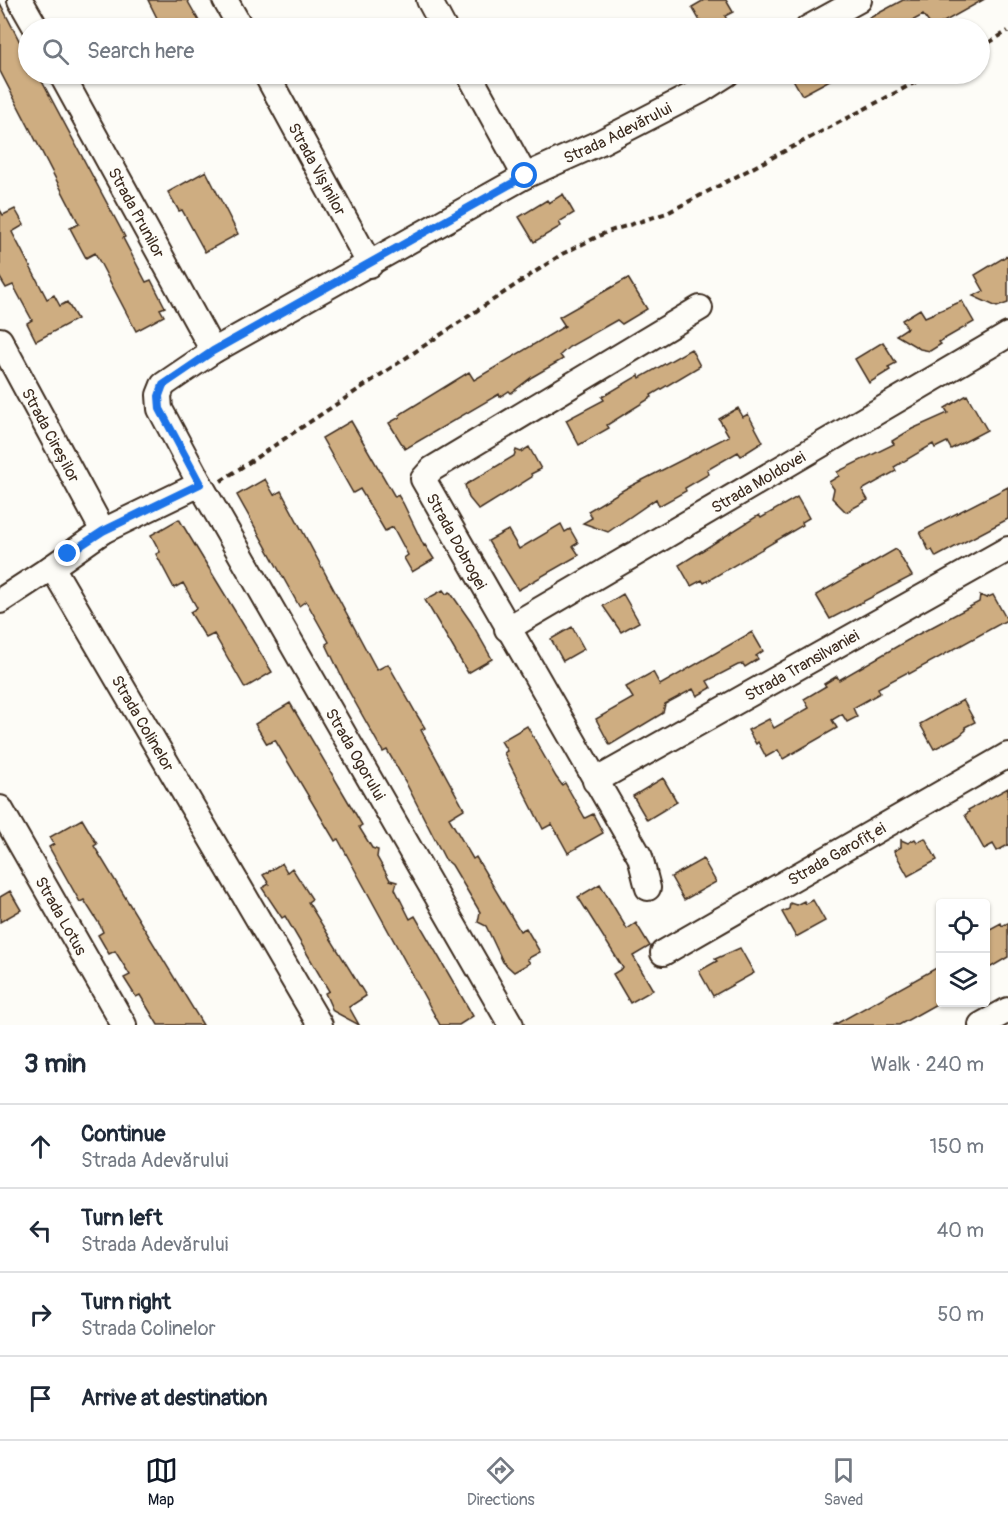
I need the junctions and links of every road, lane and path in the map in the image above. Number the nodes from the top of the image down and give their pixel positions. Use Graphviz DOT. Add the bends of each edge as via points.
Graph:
graph roads {
  1 [pos="20,0"];
  2 [pos="225,0"];
  3 [pos="429,0"];
  4 [pos="859,0"];
  5 [pos="30,18"];
  6 [pos="235,18"];
  7 [pos="439,18"];
  8 [pos="826,18"];
  9 [pos="1008,31"];
  10 [pos="990,42"];
  11 [pos="66,84"];
  12 [pos="271,84"];
  13 [pos="474,84"];
  14 [pos="711,84"];
  15 [pos="912,84"];
  16 [pos="525,176"];
  17 [pos="370,265"];
  18 [pos="700,308"];
  19 [pos="1008,335"];
  20 [pos="0,340"];
  21 [pos="213,351"];
  22 [pos="200,484"];
  23 [pos="103,531"];
  24 [pos="1008,549"];
  25 [pos="52,567"];
  26 [pos="0,601"];
  27 [pos="507,629"];
  28 [pos="1008,755"];
  29 [pos="595,781"];
  30 [pos="0,808"];
  31 [pos="648,888"];
  32 [pos="663,953"];
  33 [pos="1008,1010"];
  34 [pos="124,1025"];
  35 [pos="320,1025"];
  36 [pos="511,1025"];
  37 [pos="981,1025"];
  1 -- 5 [label="street"];
  2 -- 6 [label="street"];
  3 -- 7 [label="street"];
  4 -- 8 [label="street"];
  9 -- 10 [label="path"];
  11 -- 21 [label="street, Strada Prunilor"];
  12 -- 17 [label="street, Strada Vișinilor"];
  13 -- 16 [label="street"];
  14 -- 16 [label="street, Strada Adevărului" via="601,142"];
  15 -- 22 [label="path" via="667,213 607,232 562,254 213,486"];
  16 -- 17 [label="street, Strada Adevărului"];
  17 -- 21 [label="street, Strada Adevărului"];
  18 -- 27 [label="street, Strada Dobrogei" via="432,468 423,479"];
  19 -- 27 [label="street, Strada Moldovei"];
  20 -- 23 [label="street, Strada Cireșilor"];
  21 -- 22 [label="street, Strada Adevărului" via="163,385 159,396 160,409"];
  22 -- 23 [label="street"];
  22 -- 36 [label="street, Strada Ogorului"];
  23 -- 25 [label="street"];
  24 -- 29 [label="street, Strada Transilvaniei"];
  25 -- 26 [label="street"];
  25 -- 35 [label="street, Strada Colinelor"];
  27 -- 29 [label="street, Strada Dobrogei"];
  28 -- 32 [label="street, Strada Garofiței"];
  29 -- 31 [label="street, Strada Dobrogei" via="640,857"];
  30 -- 34 [label="street, Strada Lotus"];
  33 -- 37 [label="street"];
}
